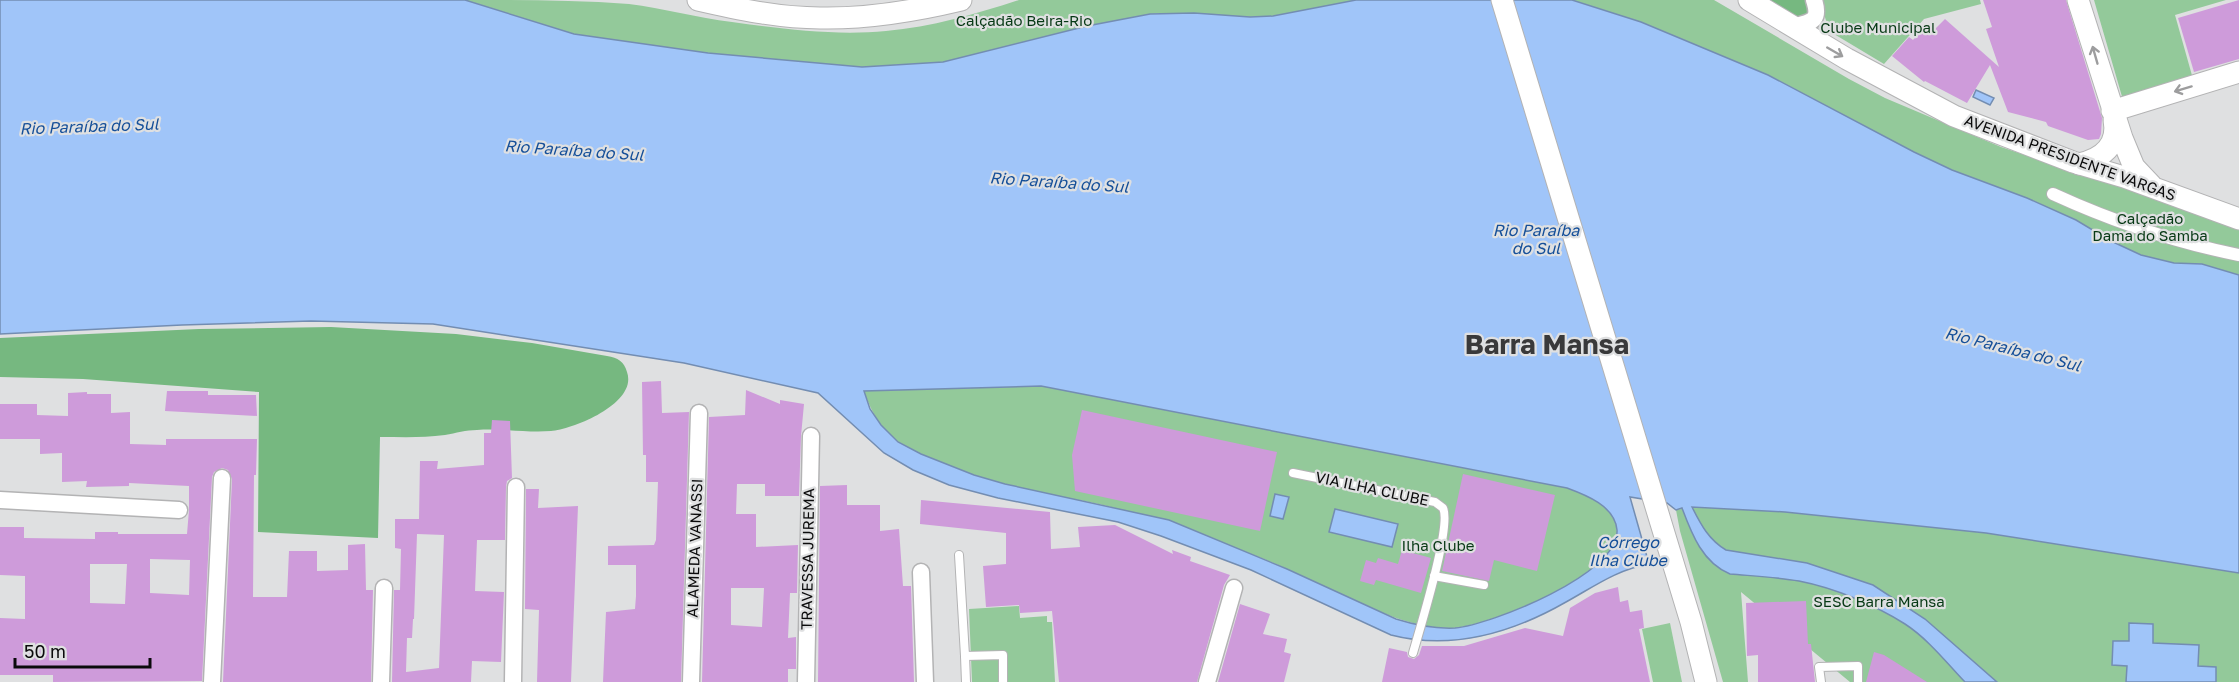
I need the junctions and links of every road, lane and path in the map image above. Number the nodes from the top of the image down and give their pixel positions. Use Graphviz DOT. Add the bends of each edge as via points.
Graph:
graph roads {
  1 [pos="698,0"];
  2 [pos="961,0"];
  3 [pos="1502,0"];
  4 [pos="1749,0"];
  5 [pos="1814,0"];
  6 [pos="2078,0"];
  7 [pos="1792,27"];
  8 [pos="2239,72"];
  9 [pos="2112,111"];
  10 [pos="2079,164"];
  11 [pos="2153,187"];
  12 [pos="2053,194"];
  13 [pos="2239,219"];
  14 [pos="2239,255"];
  15 [pos="699,413"];
  16 [pos="811,436"];
  17 [pos="1293,473"];
  18 [pos="222,478"];
  19 [pos="516,487"];
  20 [pos="0,500"];
  21 [pos="179,510"];
  22 [pos="959,555"];
  23 [pos="921,572"];
  24 [pos="1434,576"];
  25 [pos="1484,585"];
  26 [pos="384,588"];
  27 [pos="1234,588"];
  28 [pos="1413,653"];
  29 [pos="965,657"];
  30 [pos="1705,679"];
  31 [pos="212,682"];
  32 [pos="381,682"];
  33 [pos="513,682"];
  34 [pos="692,682"];
  35 [pos="806,682"];
  36 [pos="925,682"];
  37 [pos="966,682"];
  38 [pos="1004,682"];
  39 [pos="1207,682"];
  40 [pos="1821,682"];
  41 [pos="1858,682"];
  1 -- 2 [label="street" via="818,18"];
  3 -- 30 [label="street"];
  4 -- 7 [label="street, AVENIDA PRESIDENTE VARGAS"];
  5 -- 7 [label="street" via="1816,17"];
  9 -- 6 [label="street, one-way"];
  7 -- 10 [label="street, AVENIDA PRESIDENTE VARGAS, one-way" via="1916,98"];
  8 -- 9 [label="street, one-way"];
  9 -- 10 [label="street" via="2112,144 2099,157"];
  9 -- 11 [label="street" via="2134,166"];
  10 -- 11 [label="street, AVENIDA PRESIDENTE VARGAS"];
  11 -- 13 [label="street, AVENIDA PRESIDENTE VARGAS"];
  12 -- 14 [label="street" via="2095,213 2190,245"];
  15 -- 34 [label="street, ALAMEDA VANASSI"];
  16 -- 35 [label="street, TRAVESSA JUREMA"];
  17 -- 24 [label="lane, VIA ILHA CLUBE" via="1440,504 1446,517"];
  18 -- 31 [label="street"];
  19 -- 33 [label="street"];
  20 -- 21 [label="street"];
  22 -- 29 [label="lane"];
  23 -- 36 [label="street"];
  24 -- 25 [label="lane"];
  24 -- 28 [label="lane, VIA ILHA CLUBE"];
  26 -- 32 [label="street"];
  27 -- 39 [label="street"];
  29 -- 37 [label="lane"];
  29 -- 38 [label="lane" via="1003,655"];
  40 -- 41 [label="lane" via="1820,667 1858,666"];
}
